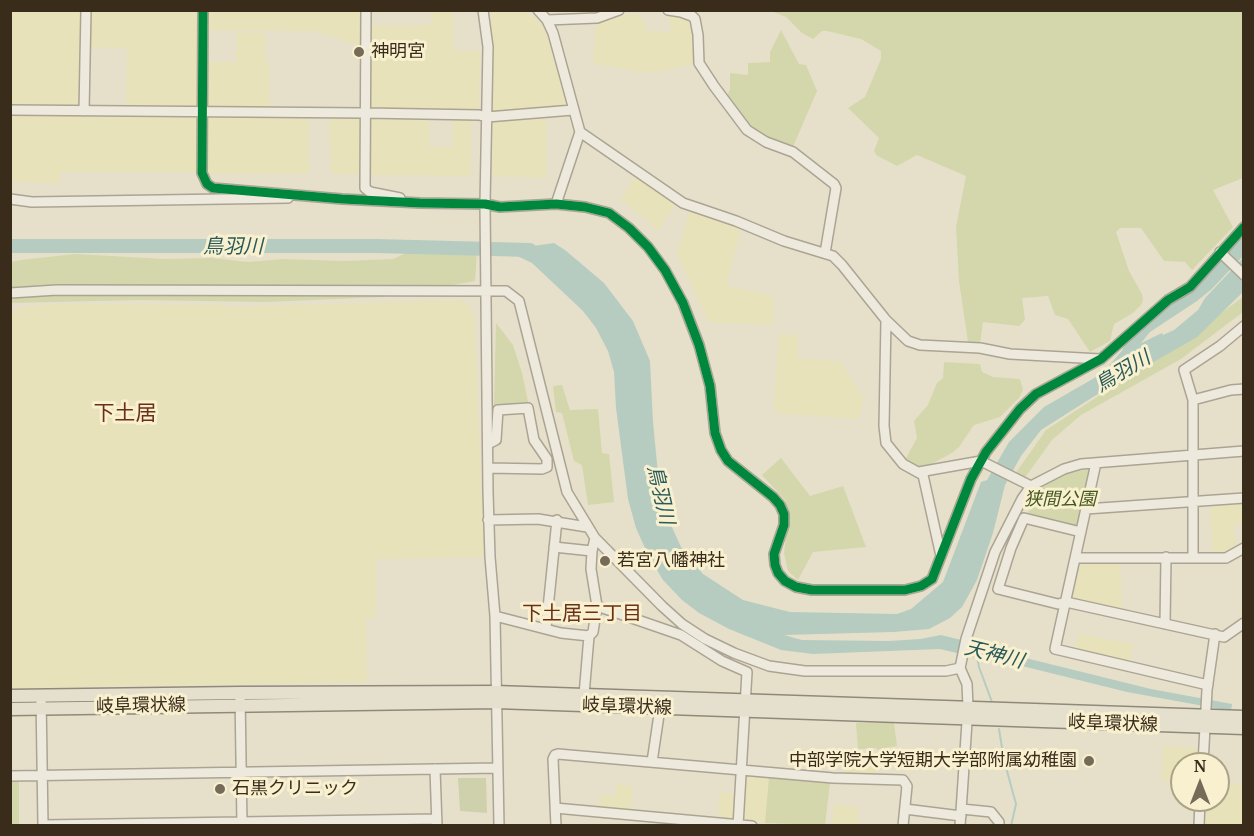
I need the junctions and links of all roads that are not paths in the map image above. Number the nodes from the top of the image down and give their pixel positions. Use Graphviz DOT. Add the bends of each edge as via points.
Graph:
graph roads {
  1 [pos="86,10"];
  2 [pos="203,10"];
  3 [pos="366,10"];
  4 [pos="483,10"];
  5 [pos="538,10"];
  6 [pos="619,10"];
  7 [pos="668,10"];
  8 [pos="548,20"];
  9 [pos="10,110"];
  10 [pos="573,110"];
  11 [pos="84,111"];
  12 [pos="201,112"];
  13 [pos="366,113"];
  14 [pos="487,117"];
  15 [pos="580,132"];
  16 [pos="329,198"];
  17 [pos="10,199"];
  18 [pos="420,203"];
  19 [pos="556,204"];
  20 [pos="485,207"];
  21 [pos="1244,227"];
  22 [pos="825,253"];
  23 [pos="1222,254"];
  24 [pos="1244,275"];
  25 [pos="485,287"];
  26 [pos="10,292"];
  27 [pos="886,320"];
  28 [pos="1244,326"];
  29 [pos="1101,359"];
  30 [pos="1244,389"];
  31 [pos="1193,400"];
  32 [pos="488,444"];
  33 [pos="1244,451"];
  34 [pos="1194,454"];
  35 [pos="981,461"];
  36 [pos="1096,463"];
  37 [pos="488,468"];
  38 [pos="919,472"];
  39 [pos="1029,485"];
  40 [pos="1244,498"];
  41 [pos="1194,502"];
  42 [pos="1086,509"];
  43 [pos="488,520"];
  44 [pos="557,520"];
  45 [pos="587,527"];
  46 [pos="1081,532"];
  47 [pos="595,538"];
  48 [pos="554,547"];
  49 [pos="1244,548"];
  50 [pos="592,551"];
  51 [pos="1193,557"];
  52 [pos="941,558"];
  53 [pos="1076,558"];
  54 [pos="1166,558"];
  55 [pos="1066,602"];
  56 [pos="597,606"];
  57 [pos="495,616"];
  58 [pos="1244,623"];
  59 [pos="1165,624"];
  60 [pos="546,628"];
  61 [pos="1215,634"];
  62 [pos="589,636"];
  63 [pos="960,668"];
  64 [pos="1207,688"];
  65 [pos="584,695"];
  66 [pos="10,696"];
  67 [pos="495,697"];
  68 [pos="240,698"];
  69 [pos="41,702"];
  70 [pos="747,707"];
  71 [pos="660,708"];
  72 [pos="10,709"];
  73 [pos="968,713"];
  74 [pos="1244,717"];
  75 [pos="1205,718"];
  76 [pos="1244,728"];
  77 [pos="1204,752"];
  78 [pos="652,762"];
  79 [pos="497,768"];
  80 [pos="435,769"];
  81 [pos="743,770"];
  82 [pos="241,772"];
  83 [pos="10,776"];
  84 [pos="42,776"];
  85 [pos="555,808"];
  86 [pos="905,809"];
  87 [pos="961,816"];
  88 [pos="437,822"];
  89 [pos="188,824"];
  90 [pos="242,824"];
  91 [pos="43,825"];
  92 [pos="499,825"];
  93 [pos="556,825"];
  94 [pos="739,825"];
  95 [pos="752,825"];
  96 [pos="903,825"];
  97 [pos="999,825"];
  1 -- 11 [label="street"];
  2 -- 12 [label="street"];
  3 -- 13 [label="street"];
  4 -- 14 [label="street" via="488,47"];
  5 -- 8 [label="street"];
  6 -- 8 [label="street" via="597,18"];
  7 -- 22 [label="street" via="694,19 699,63 747,130 793,152 834,184"];
  8 -- 10 [label="street"];
  9 -- 11 [label="street"];
  10 -- 14 [label="street"];
  10 -- 15 [label="street"];
  11 -- 12 [label="street"];
  12 -- 13 [label="street"];
  12 -- 16 [label="street" via="202,173 207,184 213,188"];
  13 -- 14 [label="street"];
  13 -- 18 [label="street" via="365,188"];
  14 -- 20 [label="street"];
  15 -- 19 [label="street"];
  15 -- 22 [label="street" via="683,203"];
  16 -- 17 [label="street" via="33,202"];
  16 -- 18 [label="street"];
  18 -- 20 [label="street"];
  19 -- 20 [label="street"];
  19 -- 52 [label="street" via="609,213 648,246 665,270 699,345 721,450 728,462 774,497 784,514 774,554 778,573 785,581 812,590 905,590 932,579"];
  20 -- 25 [label="street"];
  21 -- 23 [label="street"];
  22 -- 27 [label="street" via="842,264"];
  23 -- 24 [label="street"];
  23 -- 29 [label="street" via="1190,287 1168,300"];
  25 -- 26 [label="street"];
  25 -- 32 [label="street"];
  25 -- 45 [label="street" via="506,291 519,301 567,492"];
  27 -- 29 [label="street" via="908,341 920,345"];
  27 -- 38 [label="street" via="886,443 903,464"];
  28 -- 31 [label="street" via="1184,370"];
  29 -- 35 [label="street" via="1036,394"];
  30 -- 31 [label="street"];
  31 -- 34 [label="street"];
  32 -- 37 [label="street"];
  32 -- 37 [label="street" via="496,440 498,410 528,408 534,441 547,459 542,469"];
  33 -- 34 [label="street"];
  34 -- 36 [label="street"];
  34 -- 41 [label="street"];
  35 -- 38 [label="street"];
  35 -- 39 [label="street"];
  35 -- 52 [label="street" via="970,479"];
  36 -- 39 [label="street" via="1064,469"];
  36 -- 42 [label="street"];
  37 -- 43 [label="street"];
  38 -- 52 [label="street" via="923,475"];
  39 -- 63 [label="street" via="994,552"];
  40 -- 41 [label="street"];
  41 -- 42 [label="street"];
  41 -- 51 [label="street"];
  42 -- 46 [label="street"];
  43 -- 44 [label="street"];
  43 -- 57 [label="street"];
  44 -- 45 [label="street"];
  44 -- 48 [label="street"];
  45 -- 47 [label="street"];
  46 -- 53 [label="street"];
  46 -- 55 [label="street" via="1024,519 998,589 1058,604"];
  47 -- 50 [label="street"];
  47 -- 63 [label="street" via="682,624 734,653 769,666 805,671"];
  48 -- 50 [label="street"];
  48 -- 60 [label="street"];
  49 -- 51 [label="street" via="1226,558"];
  50 -- 56 [label="street" via="592,586"];
  51 -- 54 [label="street"];
  53 -- 54 [label="street"];
  53 -- 55 [label="street"];
  54 -- 59 [label="street"];
  55 -- 59 [label="street"];
  55 -- 64 [label="street" via="1055,649"];
  56 -- 62 [label="street"];
  56 -- 70 [label="street" via="681,635 747,672"];
  57 -- 60 [label="street"];
  57 -- 67 [label="street"];
  58 -- 61 [label="street" via="1224,637"];
  59 -- 61 [label="street"];
  60 -- 62 [label="street"];
  61 -- 64 [label="street"];
  62 -- 65 [label="street"];
  63 -- 73 [label="street" via="967,684"];
  64 -- 75 [label="street"];
  65 -- 67 [label="main road, 岐阜環状線"];
  65 -- 70 [label="main road, 岐阜環状線"];
  66 -- 69 [label="main road, 岐阜環状線"];
  67 -- 68 [label="main road, 岐阜環状線"];
  67 -- 71 [label="main road, 岐阜環状線"];
  67 -- 79 [label="street"];
  68 -- 69 [label="main road, 岐阜環状線"];
  68 -- 82 [label="street"];
  69 -- 72 [label="main road, 岐阜環状線"];
  69 -- 84 [label="street"];
  70 -- 71 [label="main road, 岐阜環状線"];
  70 -- 73 [label="main road, 岐阜環状線"];
  70 -- 81 [label="street"];
  71 -- 78 [label="street"];
  73 -- 75 [label="main road, 岐阜環状線"];
  73 -- 87 [label="street"];
  74 -- 75 [label="main road, 岐阜環状線"];
  75 -- 76 [label="main road, 岐阜環状線"];
  75 -- 77 [label="street"];
  78 -- 81 [label="street"];
  78 -- 85 [label="street" via="555,755"];
  79 -- 80 [label="street"];
  79 -- 92 [label="street"];
  80 -- 82 [label="street"];
  80 -- 88 [label="street"];
  81 -- 86 [label="street" via="903,780 907,786"];
  81 -- 94 [label="street"];
  82 -- 84 [label="street"];
  82 -- 90 [label="street"];
  83 -- 84 [label="street"];
  84 -- 91 [label="street"];
  85 -- 93 [label="street"];
  85 -- 94 [label="street"];
  86 -- 87 [label="street"];
  86 -- 96 [label="street"];
  87 -- 97 [label="street" via="991,812"];
  88 -- 90 [label="street"];
  89 -- 90 [label="street"];
  89 -- 91 [label="street"];
  94 -- 95 [label="street"];
}
